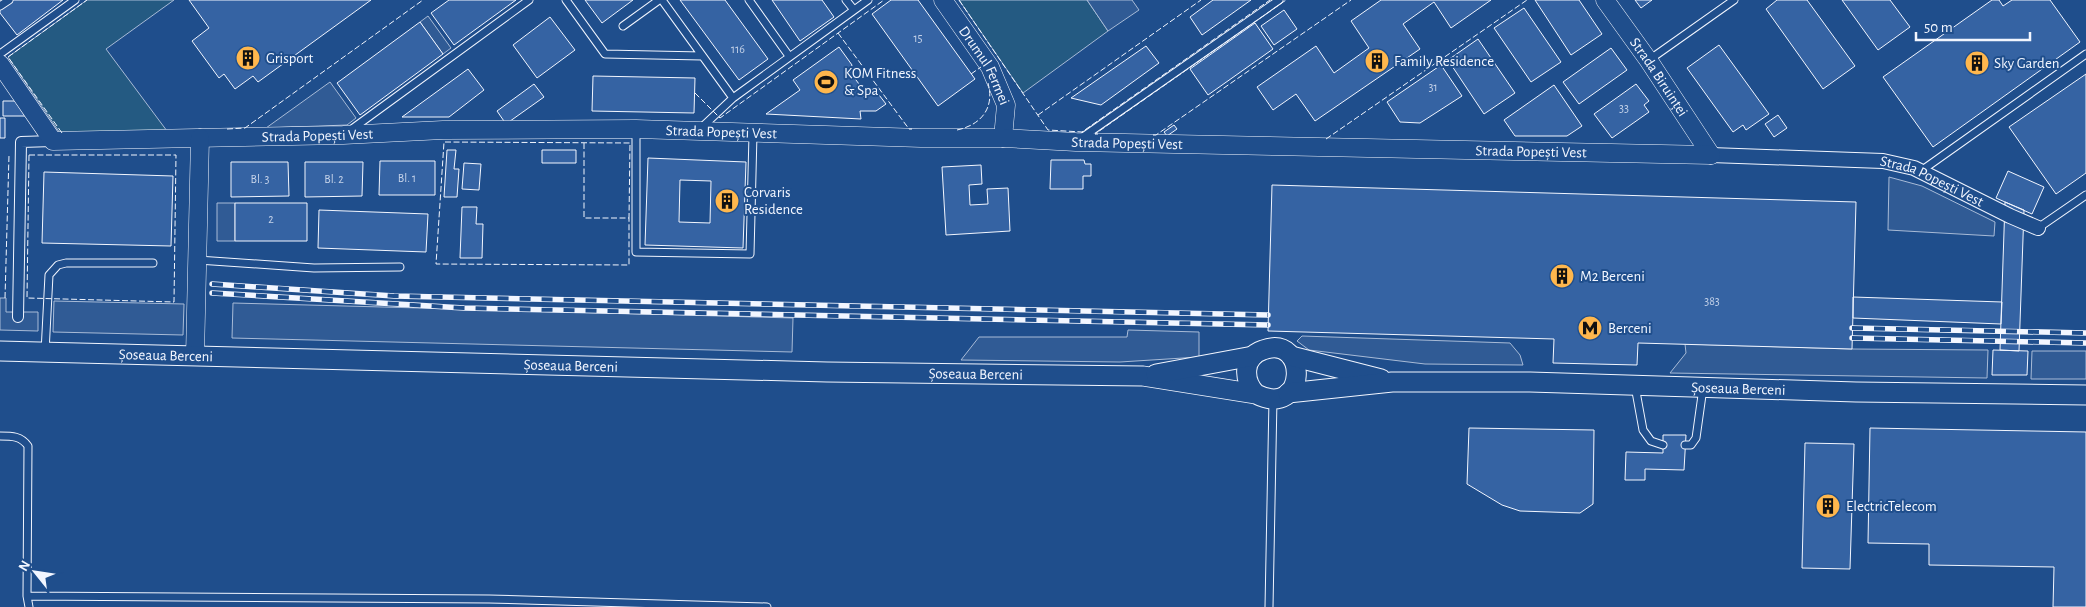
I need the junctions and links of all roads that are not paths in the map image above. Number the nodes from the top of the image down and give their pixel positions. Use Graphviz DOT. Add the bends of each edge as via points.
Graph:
graph roads {
  1 [pos="9,0"];
  2 [pos="76,0"];
  3 [pos="529,0"];
  4 [pos="566,0"];
  5 [pos="661,0"];
  6 [pos="749,0"];
  7 [pos="846,0"];
  8 [pos="868,0"];
  9 [pos="943,0"];
  10 [pos="1279,0"];
  11 [pos="1606,0"];
  12 [pos="1734,0"];
  13 [pos="0,6"];
  14 [pos="854,10"];
  15 [pos="623,26"];
  16 [pos="0,54"];
  17 [pos="2086,54"];
  18 [pos="702,56"];
  19 [pos="789,56"];
  20 [pos="1648,61"];
  21 [pos="0,64"];
  22 [pos="733,98"];
  23 [pos="636,129"];
  24 [pos="698,132"];
  25 [pos="753,134"];
  26 [pos="343,135"];
  27 [pos="200,138"];
  28 [pos="1003,138"];
  29 [pos="53,141"];
  30 [pos="1076,142"];
  31 [pos="1711,155"];
  32 [pos="1920,171"];
  33 [pos="2086,195"];
  34 [pos="2038,228"];
  35 [pos="198,260"];
  36 [pos="153,263"];
  37 [pos="400,267"];
  38 [pos="18,317"];
  39 [pos="0,351"];
  40 [pos="45,352"];
  41 [pos="195,356"];
  42 [pos="1253,356"];
  43 [pos="1291,356"];
  44 [pos="1142,376"];
  45 [pos="1392,382"];
  46 [pos="1635,385"];
  47 [pos="1703,387"];
  48 [pos="2086,395"];
  49 [pos="1272,396"];
  50 [pos="0,436"];
  51 [pos="1663,445"];
  52 [pos="1685,446"];
  53 [pos="27,596"];
  54 [pos="29,607"];
  55 [pos="768,607"];
  56 [pos="1269,607"];
  1 -- 13 [label="lane"];
  2 -- 16 [label="lane"];
  3 -- 26 [label="lane"];
  4 -- 18 [label="lane" via="605,54"];
  5 -- 15 [label="lane"];
  5 -- 18 [label="lane"];
  6 -- 19 [label="lane"];
  7 -- 14 [label="lane"];
  8 -- 14 [label="lane"];
  9 -- 28 [label="street, Drumul Fermei" via="990,67 1006,104"];
  10 -- 30 [label="lane"];
  11 -- 20 [label="street, Strada Biruinței"];
  12 -- 20 [label="lane"];
  14 -- 19 [label="lane"];
  17 -- 32 [label="lane"];
  18 -- 22 [label="lane"];
  19 -- 22 [label="lane"];
  20 -- 31 [label="street, Strada Biruinței"];
  21 -- 29 [label="street"];
  22 -- 24 [label="lane"];
  23 -- 24 [label="street, Strada Popești Vest"];
  23 -- 25 [label="lane" via="636,252 750,254"];
  23 -- 26 [label="street, Strada Popești Vest" via="443,130"];
  24 -- 25 [label="street, Strada Popești Vest"];
  25 -- 28 [label="street, Strada Popești Vest"];
  26 -- 27 [label="street, Strada Popești Vest"];
  27 -- 29 [label="street, Strada Popești Vest"];
  27 -- 35 [label="street"];
  28 -- 30 [label="street, Strada Popești Vest"];
  29 -- 38 [label="street" via="21,142"];
  30 -- 31 [label="street, Strada Popești Vest"];
  31 -- 32 [label="street, Strada Popești Vest" via="1883,161"];
  32 -- 34 [label="street, Strada Popești Vest"];
  33 -- 34 [label="lane"];
  35 -- 37 [label="lane" via="314,268"];
  35 -- 41 [label="street"];
  36 -- 40 [label="lane" via="66,262 52,270 49,275"];
  39 -- 40 [label="main road, Șoseaua Berceni"];
  40 -- 41 [label="main road, Șoseaua Berceni"];
  41 -- 44 [label="main road, Șoseaua Berceni" via="827,372"];
  42 -- 43 [label="main road, Șoseaua Berceni" via="1268,348 1276,348"];
  42 -- 44 [label="main road, Șoseaua Berceni"];
  42 -- 49 [label="main road" via="1246,372 1250,388"];
  43 -- 45 [label="main road, Șoseaua Berceni"];
  43 -- 49 [label="main road" via="1297,378"];
  44 -- 49 [label="main road, Șoseaua Berceni"];
  45 -- 46 [label="main road, Șoseaua Berceni"];
  45 -- 49 [label="main road, Șoseaua Berceni"];
  46 -- 47 [label="main road, Șoseaua Berceni"];
  46 -- 51 [label="lane" via="1643,430 1650,441"];
  47 -- 48 [label="main road, Șoseaua Berceni"];
  47 -- 52 [label="lane" via="1696,438 1691,445"];
  49 -- 56 [label="lane"];
  50 -- 53 [label="lane" via="13,436 28,446"];
  53 -- 54 [label="lane"];
  53 -- 55 [label="lane" via="489,599"];
}
